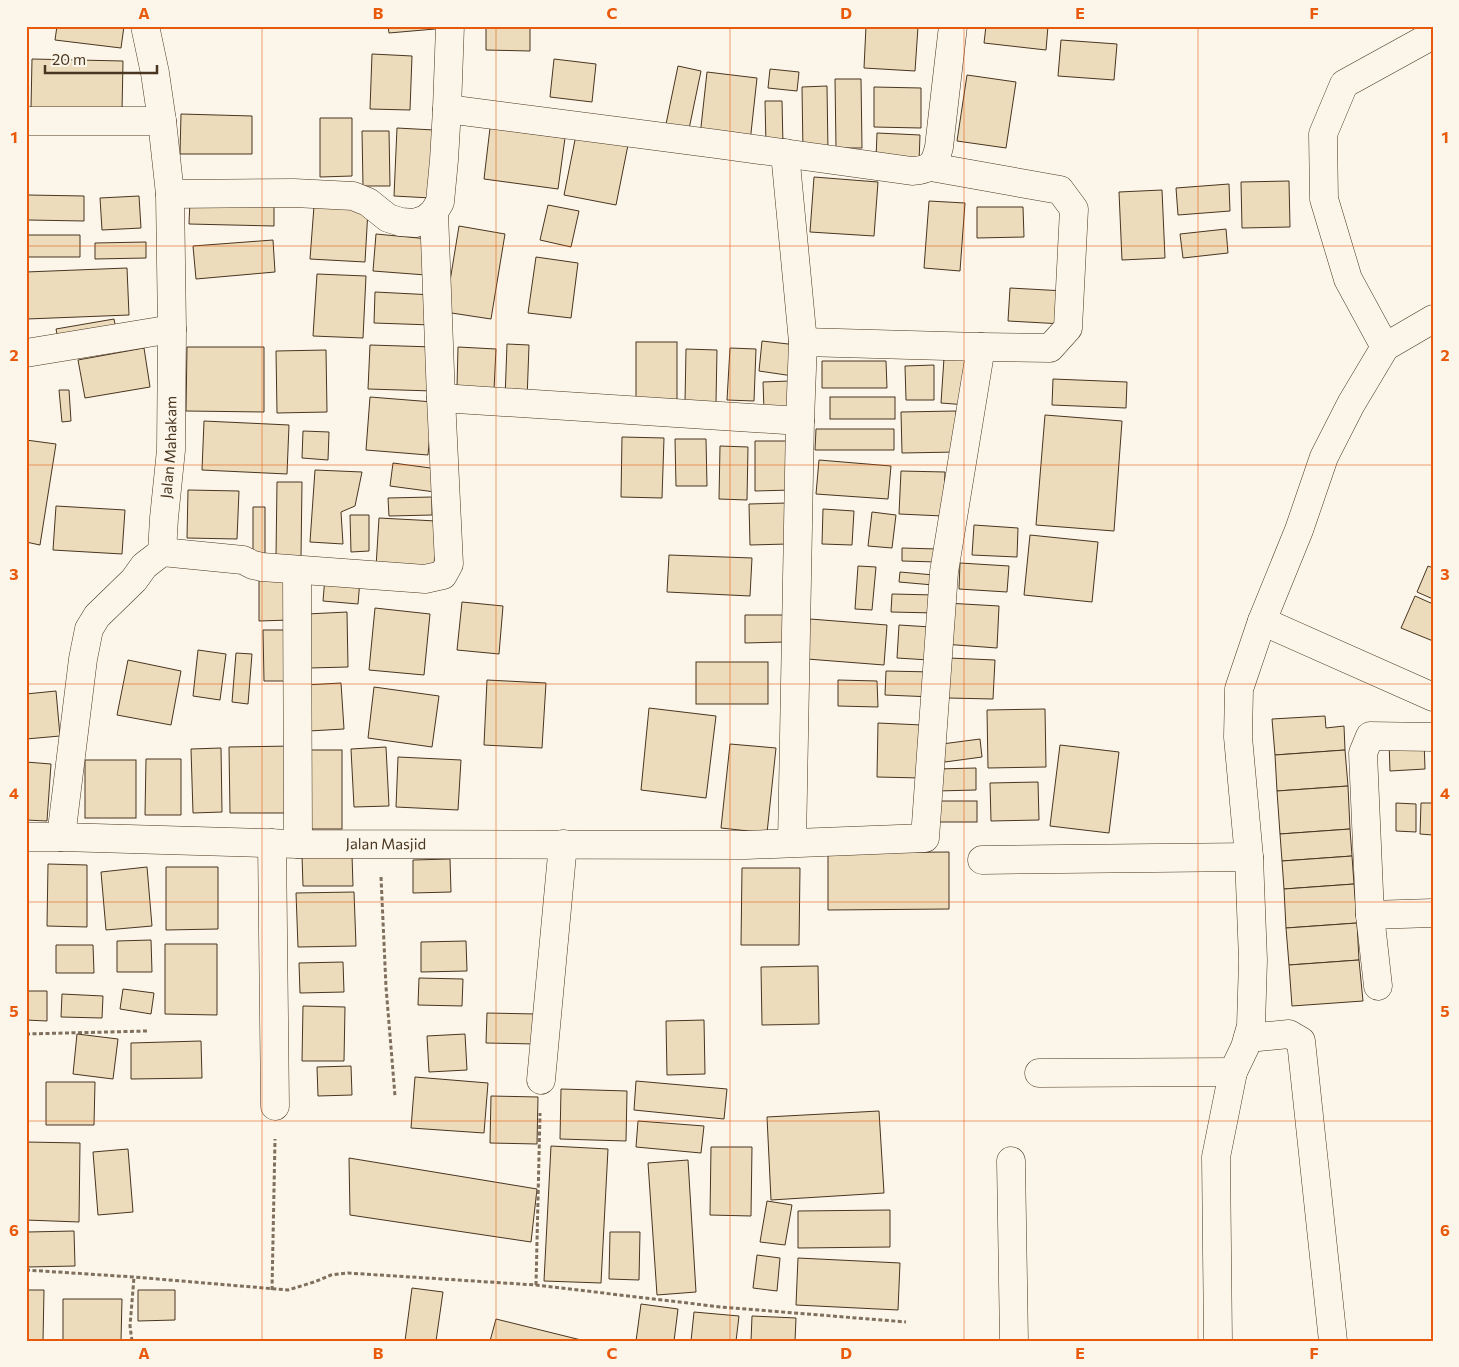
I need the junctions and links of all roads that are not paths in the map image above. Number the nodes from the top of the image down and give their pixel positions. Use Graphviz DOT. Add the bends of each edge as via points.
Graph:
graph roads {
  1 [pos="145,26"];
  2 [pos="450,26"];
  3 [pos="953,26"];
  4 [pos="1433,35"];
  5 [pos="447,109"];
  6 [pos="26,121"];
  7 [pos="162,121"];
  8 [pos="785,153"];
  9 [pos="931,166"];
  10 [pos="170,194"];
  11 [pos="434,212"];
  12 [pos="1433,319"];
  13 [pos="172,329"];
  14 [pos="804,342"];
  15 [pos="981,347"];
  16 [pos="1385,347"];
  17 [pos="26,353"];
  18 [pos="440,398"];
  19 [pos="800,421"];
  20 [pos="162,552"];
  21 [pos="297,570"];
  22 [pos="1262,621"];
  23 [pos="1433,697"];
  24 [pos="1433,736"];
  25 [pos="61,837"];
  26 [pos="26,838"];
  27 [pos="792,842"];
  28 [pos="285,844"];
  29 [pos="563,844"];
  30 [pos="1249,858"];
  31 [pos="982,860"];
  32 [pos="1433,913"];
  33 [pos="1370,915"];
  34 [pos="1378,986"];
  35 [pos="1248,1038"];
  36 [pos="1234,1072"];
  37 [pos="1038,1073"];
  38 [pos="541,1080"];
  39 [pos="275,1106"];
  40 [pos="1011,1161"];
  41 [pos="1014,1341"];
  42 [pos="1218,1341"];
  43 [pos="1333,1341"];
  1 -- 7 [label="street, Jalan Mahakam"];
  2 -- 5 [label="street"];
  3 -- 9 [label="street" via="939,147"];
  4 -- 16 [label="street" via="1344,84 1323,134 1324,199 1348,279"];
  5 -- 8 [label="street"];
  5 -- 11 [label="street" via="440,202"];
  6 -- 7 [label="street"];
  7 -- 10 [label="street, Jalan Mahakam"];
  8 -- 9 [label="street" via="912,171"];
  8 -- 14 [label="street"];
  9 -- 15 [label="street" via="1060,190 1074,209 1068,328 1050,348"];
  10 -- 11 [label="street" via="353,196 368,202 388,218 414,223"];
  10 -- 13 [label="street, Jalan Mahakam"];
  11 -- 18 [label="street"];
  12 -- 16 [label="street"];
  13 -- 17 [label="street"];
  13 -- 20 [label="street, Jalan Mahakam" via="171,450"];
  14 -- 15 [label="street"];
  14 -- 19 [label="street"];
  15 -- 27 [label="street, Jalan Masjid" via="944,572 925,838"];
  16 -- 22 [label="street" via="1324,457"];
  18 -- 19 [label="street"];
  18 -- 21 [label="street" via="449,564 443,575 425,579"];
  19 -- 27 [label="street"];
  20 -- 21 [label="street" via="243,560 262,567"];
  20 -- 25 [label="street" via="144,566 97,616 89,629"];
  21 -- 28 [label="street"];
  22 -- 23 [label="street"];
  22 -- 30 [label="street" via="1239,689 1238,737"];
  24 -- 33 [label="street" via="1370,736 1363,753"];
  25 -- 26 [label="street, Jalan Masjid"];
  25 -- 28 [label="street, Jalan Masjid"];
  27 -- 29 [label="street, Jalan Masjid"];
  28 -- 29 [label="street, Jalan Masjid"];
  28 -- 39 [label="street"];
  29 -- 38 [label="street"];
  30 -- 31 [label="street"];
  30 -- 35 [label="street" via="1253,960"];
  32 -- 33 [label="street"];
  33 -- 34 [label="street"];
  35 -- 36 [label="street"];
  35 -- 43 [label="street" via="1289,1034 1301,1041"];
  36 -- 37 [label="street"];
  36 -- 42 [label="street" via="1216,1157"];
  40 -- 41 [label="street"];
}
